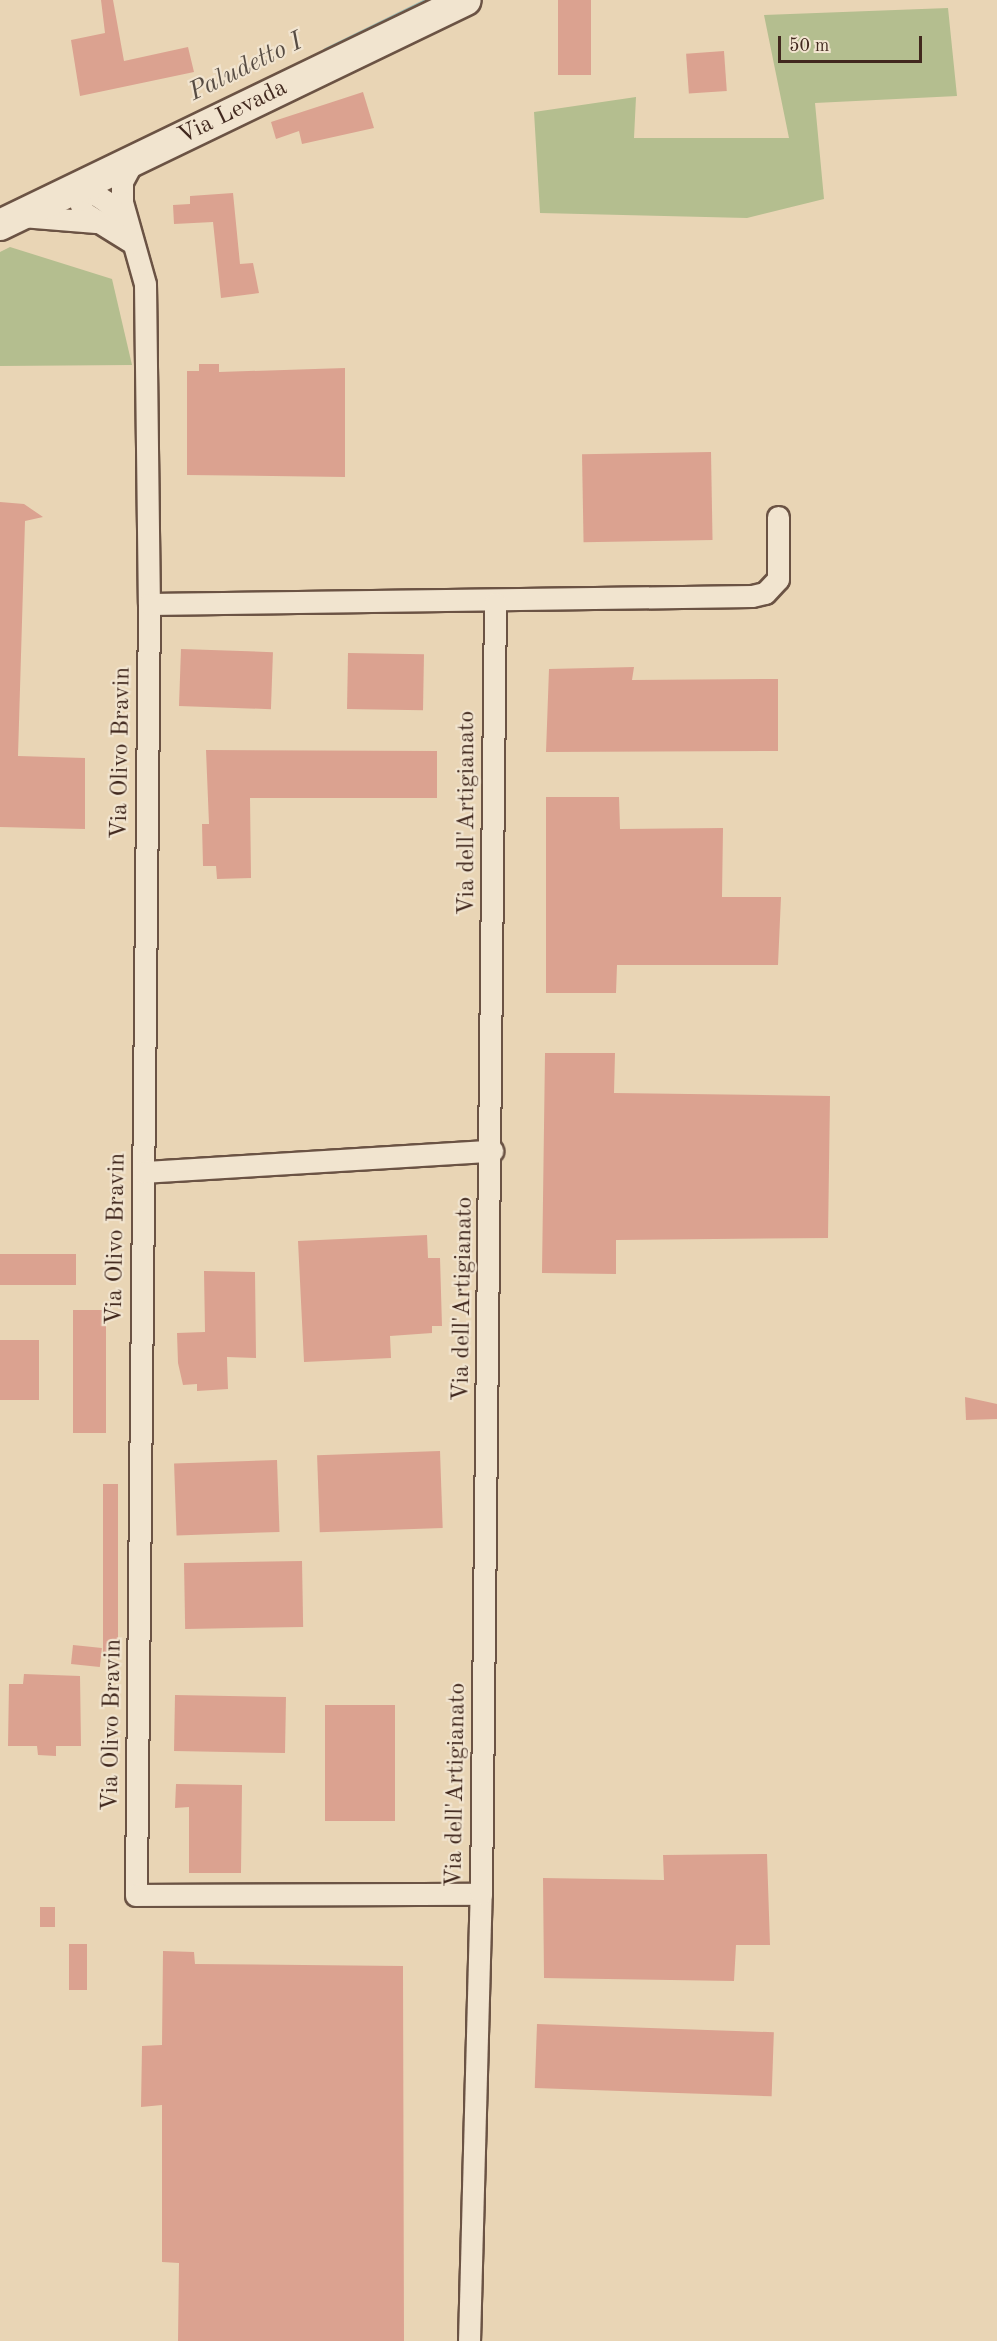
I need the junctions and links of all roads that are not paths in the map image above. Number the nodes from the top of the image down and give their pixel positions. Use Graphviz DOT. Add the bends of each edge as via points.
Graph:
graph roads {
  1 [pos="466,0"];
  2 [pos="133,161"];
  3 [pos="80,187"];
  4 [pos="10,221"];
  5 [pos="96,222"];
  6 [pos="128,235"];
  7 [pos="778,517"];
  8 [pos="495,603"];
  9 [pos="149,604"];
  10 [pos="492,1151"];
  11 [pos="144,1172"];
  12 [pos="481,1894"];
  13 [pos="469,2341"];
  1 -- 2 [label="main road, Via Levada"];
  2 -- 3 [label="main road, Via Levada"];
  2 -- 6 [label="street" via="122,183"];
  3 -- 4 [label="main road, Via Levada"];
  3 -- 5 [label="street" via="83,212"];
  3 -- 6 [label="street" via="107,202"];
  4 -- 5 [label="street"];
  5 -- 6 [label="street"];
  6 -- 9 [label="street, Via Olivo Bravin" via="145,284"];
  7 -- 8 [label="street" via="778,579 765,593"];
  8 -- 9 [label="street"];
  8 -- 10 [label="street, Via dell'Artigianato"];
  9 -- 11 [label="street, Via Olivo Bravin"];
  10 -- 11 [label="street"];
  10 -- 12 [label="street, Via dell'Artigianato"];
  11 -- 12 [label="street, Via Olivo Bravin" via="136,1894"];
  12 -- 13 [label="street, Via dell'Artigianato"];
}
